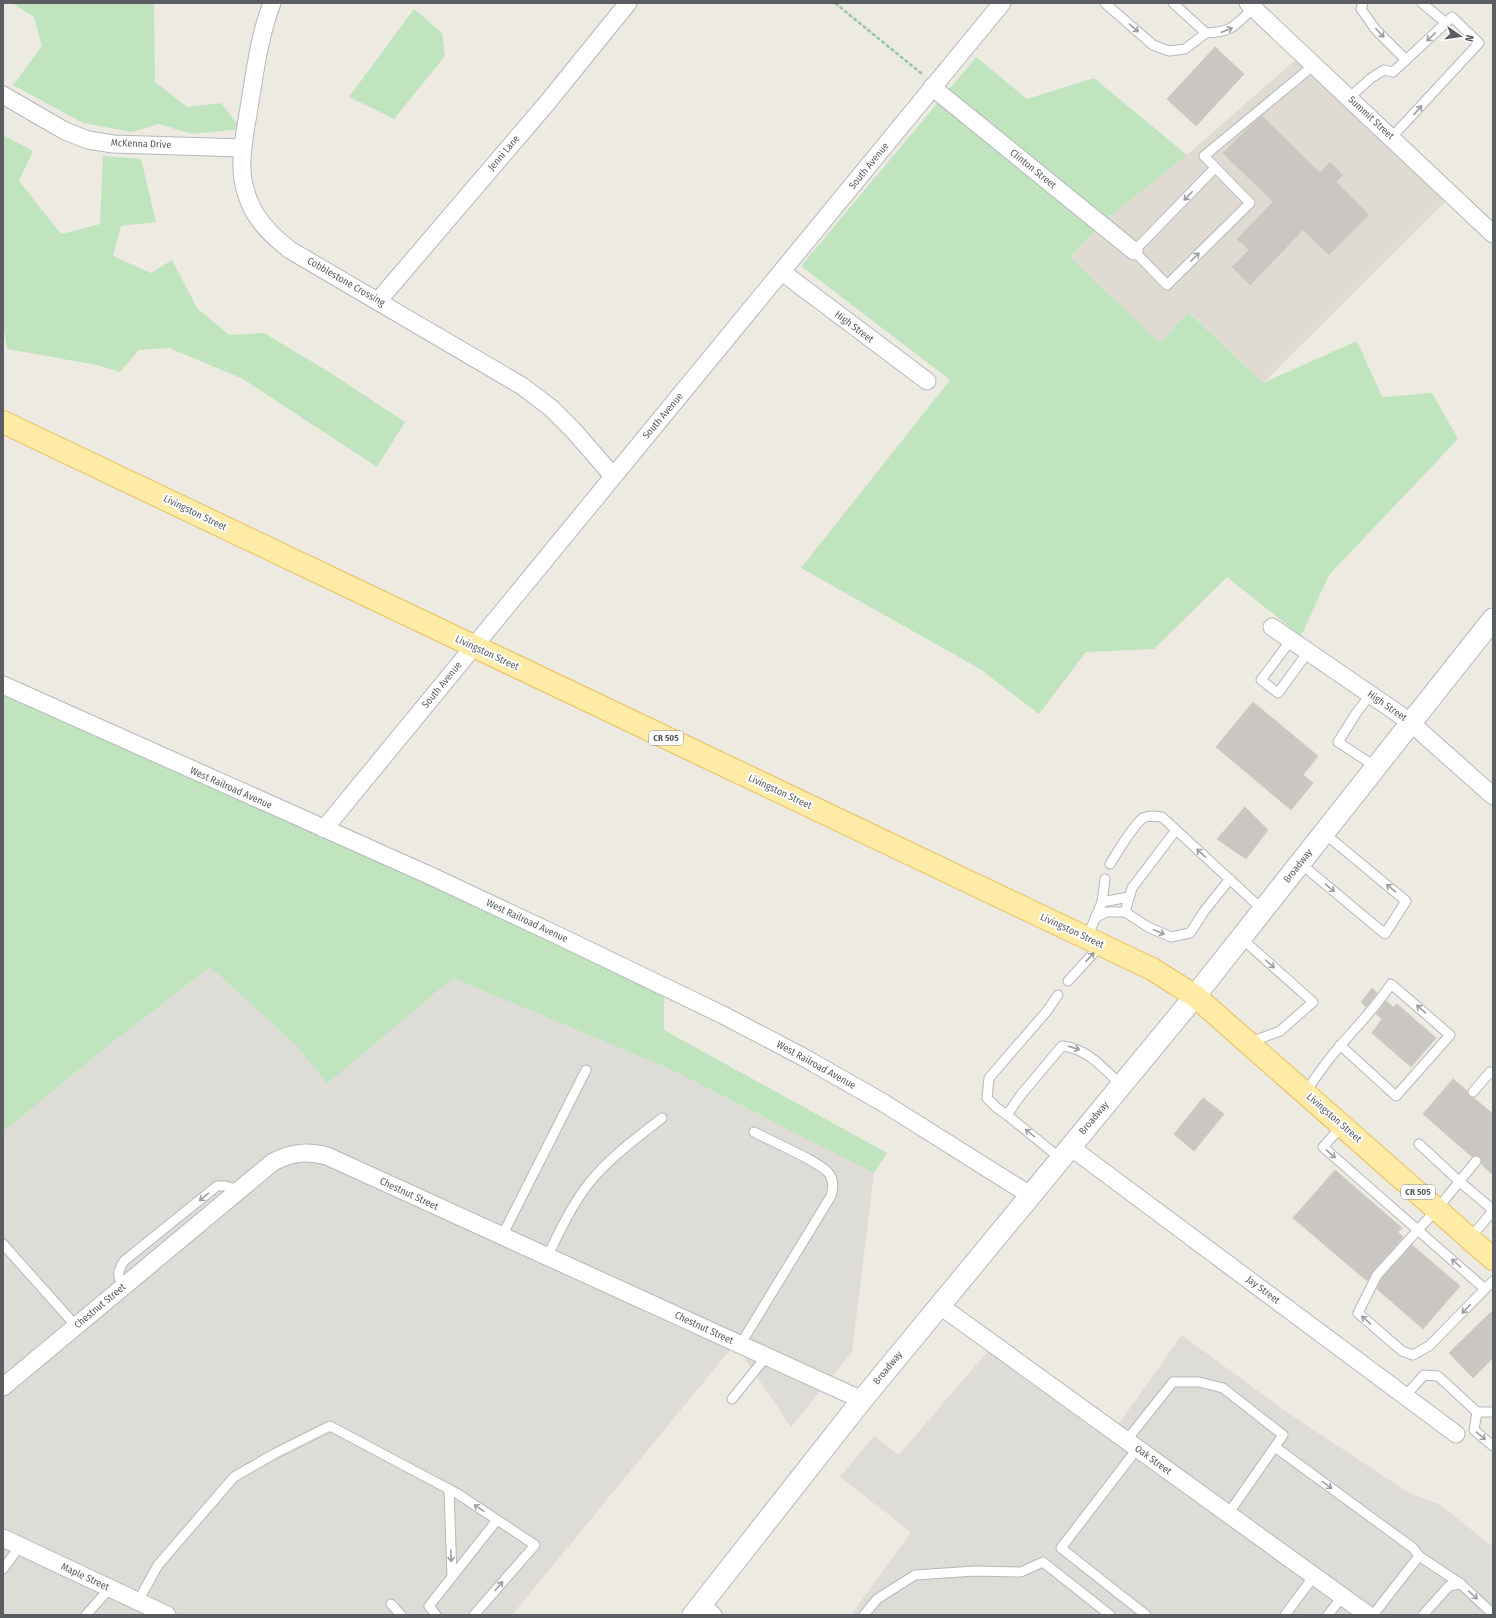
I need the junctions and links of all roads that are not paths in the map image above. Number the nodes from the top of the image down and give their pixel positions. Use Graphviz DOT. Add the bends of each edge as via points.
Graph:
graph roads {
  1 [pos="272,3"];
  2 [pos="628,3"];
  3 [pos="1002,3"];
  4 [pos="1105,3"];
  5 [pos="1173,3"];
  6 [pos="1363,3"];
  7 [pos="1422,3"];
  8 [pos="1250,5"];
  9 [pos="1446,23"];
  10 [pos="1206,33"];
  11 [pos="1406,60"];
  12 [pos="1314,65"];
  13 [pos="927,81"];
  14 [pos="3,95"];
  15 [pos="1349,98"];
  16 [pos="1392,138"];
  17 [pos="243,148"];
  18 [pos="1215,168"];
  19 [pos="1493,234"];
  20 [pos="1134,251"];
  21 [pos="782,272"];
  22 [pos="378,301"];
  23 [pos="927,381"];
  24 [pos="3,422"];
  25 [pos="612,476"];
  26 [pos="1493,619"];
  27 [pos="1272,627"];
  28 [pos="1292,640"];
  29 [pos="473,646"];
  30 [pos="1308,652"];
  31 [pos="3,685"];
  32 [pos="1370,695"];
  33 [pos="1411,723"];
  34 [pos="1376,767"];
  35 [pos="1493,796"];
  36 [pos="324,829"];
  37 [pos="1176,830"];
  38 [pos="1324,833"];
  39 [pos="1300,863"];
  40 [pos="1110,864"];
  41 [pos="1105,879"];
  42 [pos="1230,879"];
  43 [pos="1129,897"];
  44 [pos="1102,902"];
  45 [pos="1263,910"];
  46 [pos="1125,912"];
  47 [pos="1095,918"];
  48 [pos="1241,938"];
  49 [pos="1094,941"];
  50 [pos="1068,981"];
  51 [pos="1058,995"];
  52 [pos="1195,996"];
  53 [pos="1248,1043"];
  54 [pos="1340,1045"];
  55 [pos="586,1070"];
  56 [pos="1493,1074"];
  57 [pos="1121,1085"];
  58 [pos="1472,1092"];
  59 [pos="1305,1093"];
  60 [pos="1007,1115"];
  61 [pos="662,1118"];
  62 [pos="1342,1126"];
  63 [pos="754,1132"];
  64 [pos="1419,1144"];
  65 [pos="1065,1152"];
  66 [pos="1476,1161"];
  67 [pos="1459,1181"];
  68 [pos="1030,1194"];
  69 [pos="1437,1209"];
  70 [pos="1493,1210"];
  71 [pos="1418,1230"];
  72 [pos="502,1236"];
  73 [pos="1470,1238"];
  74 [pos="3,1244"];
  75 [pos="547,1257"];
  76 [pos="1493,1259"];
  77 [pos="1493,1281"];
  78 [pos="1485,1289"];
  79 [pos="939,1305"];
  80 [pos="76,1326"];
  81 [pos="740,1344"];
  82 [pos="766,1356"];
  83 [pos="4,1384"];
  84 [pos="1405,1396"];
  85 [pos="732,1399"];
  86 [pos="862,1400"];
  87 [pos="1477,1412"];
  88 [pos="1493,1412"];
  89 [pos="1456,1434"];
  90 [pos="1132,1445"];
  91 [pos="1493,1446"];
  92 [pos="1275,1447"];
  93 [pos="449,1489"];
  94 [pos="1228,1514"];
  95 [pos="497,1520"];
  96 [pos="3,1538"];
  97 [pos="20,1546"];
  98 [pos="1419,1556"];
  99 [pos="3,1569"];
  100 [pos="1314,1576"];
  101 [pos="452,1577"];
  102 [pos="1461,1584"];
  103 [pos="110,1588"];
  104 [pos="1343,1596"];
  105 [pos="138,1601"];
  106 [pos="391,1604"];
  107 [pos="702,1612"];
  108 [pos="1493,1614"];
  109 [pos="86,1615"];
  110 [pos="167,1615"];
  111 [pos="401,1615"];
  112 [pos="436,1615"];
  113 [pos="474,1615"];
  114 [pos="864,1615"];
  115 [pos="1110,1615"];
  116 [pos="1146,1615"];
  117 [pos="1284,1615"];
  118 [pos="1328,1615"];
  119 [pos="1368,1615"];
  120 [pos="1373,1615"];
  121 [pos="1423,1615"];
  1 -- 17 [label="street, Cobblestone Crossing" via="260,39"];
  2 -- 22 [label="street, Jenni Lane" via="547,103"];
  3 -- 13 [label="street, South Avenue"];
  4 -- 10 [label="lane, one-way" via="1153,45 1169,51 1184,49"];
  5 -- 10 [label="lane"];
  6 -- 11 [label="lane, one-way" via="1361,9 1376,30"];
  7 -- 9 [label="lane"];
  10 -- 8 [label="lane, one-way" via="1233,28"];
  8 -- 12 [label="street, Summit Street"];
  9 -- 11 [label="lane, one-way"];
  16 -- 9 [label="lane, one-way" via="1479,43 1452,17"];
  11 -- 15 [label="lane" via="1393,72 1384,70 1371,78"];
  12 -- 15 [label="street, Summit Street"];
  12 -- 18 [label="lane" via="1204,156"];
  13 -- 20 [label="street, Clinton Street"];
  13 -- 21 [label="street, South Avenue"];
  14 -- 17 [label="street, McKenna Drive" via="65,131 88,140 113,144"];
  15 -- 16 [label="street, Summit Street"];
  16 -- 19 [label="street, Summit Street"];
  17 -- 22 [label="street, Cobblestone Crossing" via="242,169 249,202 273,237 290,250"];
  18 -- 20 [label="lane, one-way"];
  20 -- 18 [label="lane, one-way" via="1167,285 1250,203"];
  21 -- 23 [label="street, High Street"];
  21 -- 25 [label="street, South Avenue"];
  22 -- 25 [label="street, Cobblestone Crossing" via="522,386 574,431"];
  24 -- 29 [label="main road, Livingston Street / CR 505"];
  25 -- 29 [label="street, South Avenue"];
  26 -- 33 [label="street, Broadway"];
  27 -- 28 [label="street, High Street"];
  28 -- 30 [label="street, High Street"];
  28 -- 30 [label="lane" via="1260,680 1278,693"];
  29 -- 36 [label="street, South Avenue"];
  29 -- 49 [label="main road, Livingston Street / CR 505"];
  30 -- 32 [label="street, High Street"];
  31 -- 36 [label="street, West Railroad Avenue"];
  32 -- 33 [label="street, High Street"];
  32 -- 34 [label="lane" via="1356,712 1338,742"];
  33 -- 34 [label="street, Broadway"];
  33 -- 35 [label="street, High Street"];
  34 -- 38 [label="street, Broadway"];
  36 -- 68 [label="street, West Railroad Avenue" via="554,933 723,1015 882,1102"];
  37 -- 40 [label="lane" via="1162,817 1151,816 1142,819"];
  42 -- 37 [label="lane, one-way"];
  37 -- 43 [label="lane" via="1132,888"];
  38 -- 39 [label="street, Broadway"];
  39 -- 38 [label="lane, one-way" via="1385,934 1406,901"];
  39 -- 45 [label="street, Broadway"];
  41 -- 44 [label="lane"];
  42 -- 45 [label="lane"];
  46 -- 42 [label="lane, one-way" via="1148,927 1171,937 1190,933"];
  43 -- 44 [label="lane"];
  43 -- 46 [label="lane"];
  44 -- 47 [label="lane"];
  45 -- 48 [label="street, Broadway"];
  46 -- 47 [label="lane" via="1106,912"];
  47 -- 49 [label="lane"];
  48 -- 52 [label="street, Broadway"];
  48 -- 53 [label="lane, one-way" via="1313,1002 1280,1031"];
  50 -- 49 [label="lane, one-way" via="1078,970"];
  49 -- 52 [label="main road, Livingston Street / CR 505" via="1152,969"];
  51 -- 60 [label="lane" via="990,1078 987,1098"];
  52 -- 53 [label="main road, Livingston Street / CR 505"];
  52 -- 57 [label="street, Broadway"];
  53 -- 59 [label="main road, Livingston Street / CR 505"];
  54 -- 54 [label="lane, one-way" via="1396,1096 1450,1035 1391,984 1372,1011"];
  54 -- 59 [label="lane"];
  55 -- 72 [label="lane"];
  56 -- 58 [label="lane" via="1490,1072"];
  60 -- 57 [label="lane, one-way" via="1062,1046 1071,1046 1083,1051"];
  57 -- 65 [label="street, Broadway"];
  59 -- 62 [label="main road, Livingston Street / CR 505"];
  65 -- 60 [label="lane, one-way"];
  61 -- 75 [label="lane" via="610,1161 591,1181 576,1201"];
  62 -- 69 [label="main road, Livingston Street / CR 505"];
  62 -- 71 [label="lane, one-way" via="1323,1147"];
  63 -- 81 [label="lane" via="819,1165 830,1174 834,1185 831,1196"];
  64 -- 67 [label="lane"];
  65 -- 68 [label="street, Broadway"];
  65 -- 84 [label="street, Jay Street"];
  66 -- 67 [label="lane"];
  67 -- 69 [label="lane"];
  67 -- 70 [label="lane"];
  68 -- 79 [label="street, Broadway"];
  69 -- 71 [label="lane"];
  69 -- 73 [label="main road, Livingston Street / CR 505"];
  70 -- 73 [label="lane"];
  78 -- 71 [label="lane, one-way"];
  78 -- 71 [label="lane, one-way" via="1429,1346 1413,1355 1402,1352 1358,1313 1377,1275"];
  72 -- 75 [label="street, Chestnut Street"];
  72 -- 80 [label="street, Chestnut Street" via="327,1156 300,1152 273,1162"];
  73 -- 76 [label="main road, Livingston Street / CR 505"];
  74 -- 80 [label="lane"];
  75 -- 81 [label="street, Chestnut Street"];
  77 -- 78 [label="lane"];
  79 -- 86 [label="street, Broadway"];
  79 -- 90 [label="street, Oak Street"];
  80 -- 83 [label="street, Chestnut Street"];
  81 -- 82 [label="street, Chestnut Street"];
  82 -- 85 [label="lane"];
  82 -- 86 [label="street, Chestnut Street"];
  84 -- 87 [label="lane" via="1424,1375 1438,1376"];
  84 -- 89 [label="street, Jay Street"];
  86 -- 107 [label="street, Broadway"];
  87 -- 88 [label="lane"];
  87 -- 91 [label="lane, one-way" via="1474,1430"];
  90 -- 92 [label="lane" via="1173,1382 1199,1382 1223,1388 1283,1435"];
  90 -- 94 [label="street, Oak Street"];
  90 -- 116 [label="lane" via="1061,1548"];
  92 -- 94 [label="lane"];
  92 -- 98 [label="lane, one-way" via="1413,1548"];
  95 -- 93 [label="lane, one-way"];
  93 -- 101 [label="lane, one-way"];
  93 -- 105 [label="lane" via="330,1426 234,1476 158,1565"];
  94 -- 100 [label="street, Oak Street"];
  95 -- 101 [label="lane"];
  113 -- 95 [label="lane, one-way" via="535,1545"];
  96 -- 97 [label="street, Maple Street"];
  97 -- 99 [label="lane"];
  97 -- 103 [label="street, Maple Street"];
  98 -- 102 [label="lane"];
  98 -- 120 [label="lane"];
  100 -- 104 [label="street, Oak Street"];
  100 -- 117 [label="lane"];
  101 -- 112 [label="lane" via="429,1606"];
  102 -- 108 [label="lane, one-way"];
  102 -- 121 [label="lane" via="1449,1586"];
  103 -- 105 [label="street, Maple Street"];
  103 -- 109 [label="lane"];
  104 -- 118 [label="lane"];
  104 -- 119 [label="street, Oak Street"];
  105 -- 110 [label="street, Maple Street"];
  106 -- 111 [label="lane"];
  114 -- 115 [label="lane" via="877,1599 915,1575 975,1571 1021,1572 1043,1562"];
}
